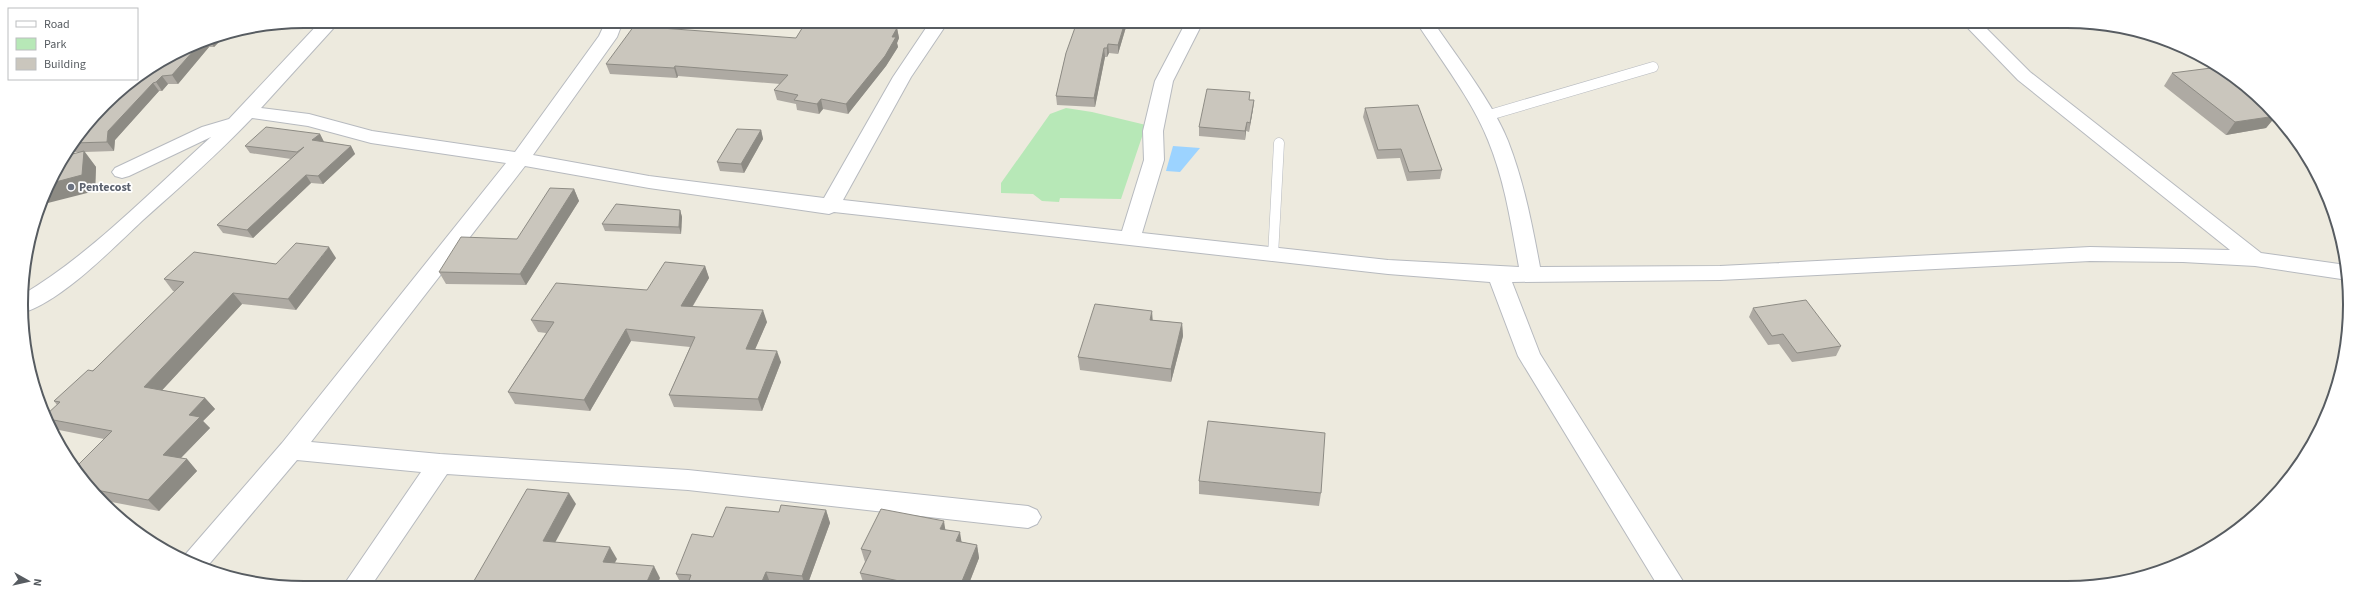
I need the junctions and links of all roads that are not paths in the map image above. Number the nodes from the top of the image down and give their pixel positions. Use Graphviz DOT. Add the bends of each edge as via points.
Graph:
graph roads {
  1 [pos="324,28"];
  2 [pos="612,28"];
  3 [pos="935,28"];
  4 [pos="1192,28"];
  5 [pos="1430,28"];
  6 [pos="1976,28"];
  7 [pos="1653,67"];
  8 [pos="1486,116"];
  9 [pos="240,117"];
  10 [pos="1279,143"];
  11 [pos="520,158"];
  12 [pos="122,172"];
  13 [pos="829,207"];
  14 [pos="1130,239"];
  15 [pos="1273,256"];
  16 [pos="2255,259"];
  17 [pos="2341,272"];
  18 [pos="1498,275"];
  19 [pos="1531,275"];
  20 [pos="28,301"];
  21 [pos="291,450"];
  22 [pos="440,464"];
  23 [pos="1028,517"];
  24 [pos="197,559"];
  25 [pos="359,581"];
  26 [pos="1670,581"];
  1 -- 9 [label="street"];
  2 -- 11 [label="street"];
  3 -- 13 [label="street" via="902,77"];
  4 -- 14 [label="street" via="1164,82 1153,131 1154,160"];
  5 -- 8 [label="street"];
  6 -- 16 [label="street" via="2024,76"];
  7 -- 8 [label="lane"];
  8 -- 19 [label="street" via="1498,140 1515,191"];
  9 -- 11 [label="street" via="309,120 371,137"];
  9 -- 12 [label="street"];
  9 -- 20 [label="street" via="223,137 91,256 52,287"];
  10 -- 15 [label="lane"];
  11 -- 13 [label="street" via="649,182"];
  11 -- 21 [label="street"];
  13 -- 14 [label="street"];
  14 -- 15 [label="street"];
  15 -- 18 [label="street"];
  16 -- 17 [label="street"];
  16 -- 19 [label="street" via="2183,254 2090,254 1720,272"];
  18 -- 19 [label="street"];
  18 -- 26 [label="street" via="1530,356"];
  21 -- 22 [label="street"];
  21 -- 24 [label="street"];
  22 -- 23 [label="street" via="688,480"];
  22 -- 25 [label="street"];
}
